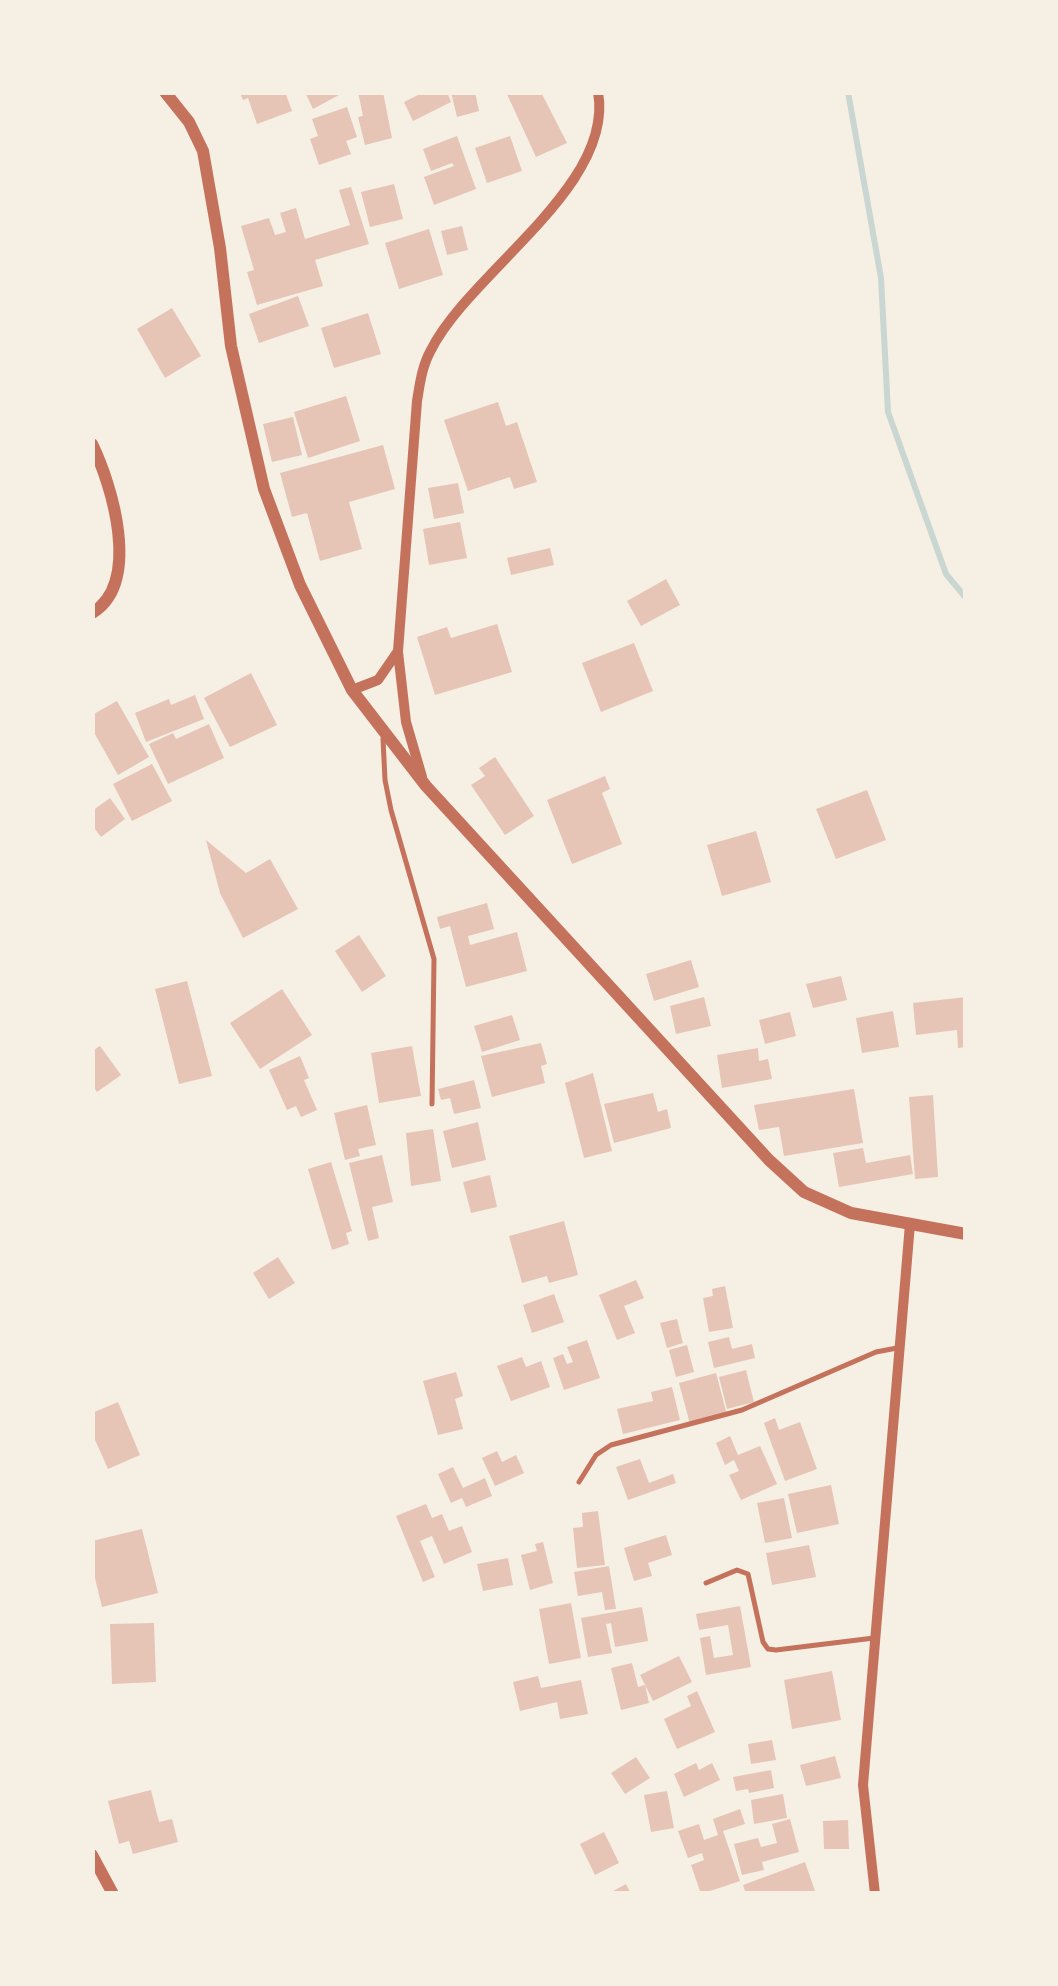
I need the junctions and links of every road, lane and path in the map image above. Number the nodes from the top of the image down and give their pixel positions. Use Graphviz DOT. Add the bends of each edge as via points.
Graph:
graph roads {
  1 [pos="164,92"];
  2 [pos="598,92"];
  3 [pos="92,444"];
  4 [pos="92,613"];
  5 [pos="398,651"];
  6 [pos="352,690"];
  7 [pos="383,733"];
  8 [pos="426,786"];
  9 [pos="432,1104"];
  10 [pos="910,1224"];
  11 [pos="966,1234"];
  12 [pos="900,1348"];
  13 [pos="578,1482"];
  14 [pos="706,1583"];
  15 [pos="874,1638"];
  16 [pos="92,1855"];
  17 [pos="113,1894"];
  18 [pos="875,1894"];
  1 -- 6 [label="street" via="203,151 237,376 264,489 300,585"];
  2 -- 5 [label="street" via="600,127 577,174 448,322 421,373"];
  3 -- 4 [label="street" via="118,520 120,552 114,582 102,608"];
  5 -- 6 [label="street" via="378,680"];
  5 -- 8 [label="street" via="406,722"];
  6 -- 7 [label="street"];
  7 -- 8 [label="street"];
  7 -- 9 [label="lane" via="391,810 434,958"];
  8 -- 10 [label="street" via="804,1192 850,1212"];
  10 -- 11 [label="street"];
  10 -- 12 [label="street"];
  12 -- 13 [label="lane" via="876,1352 742,1410 611,1445"];
  12 -- 15 [label="street"];
  14 -- 15 [label="lane" via="737,1570 748,1574 768,1648"];
  15 -- 18 [label="street" via="864,1785"];
  16 -- 17 [label="street"];
}
